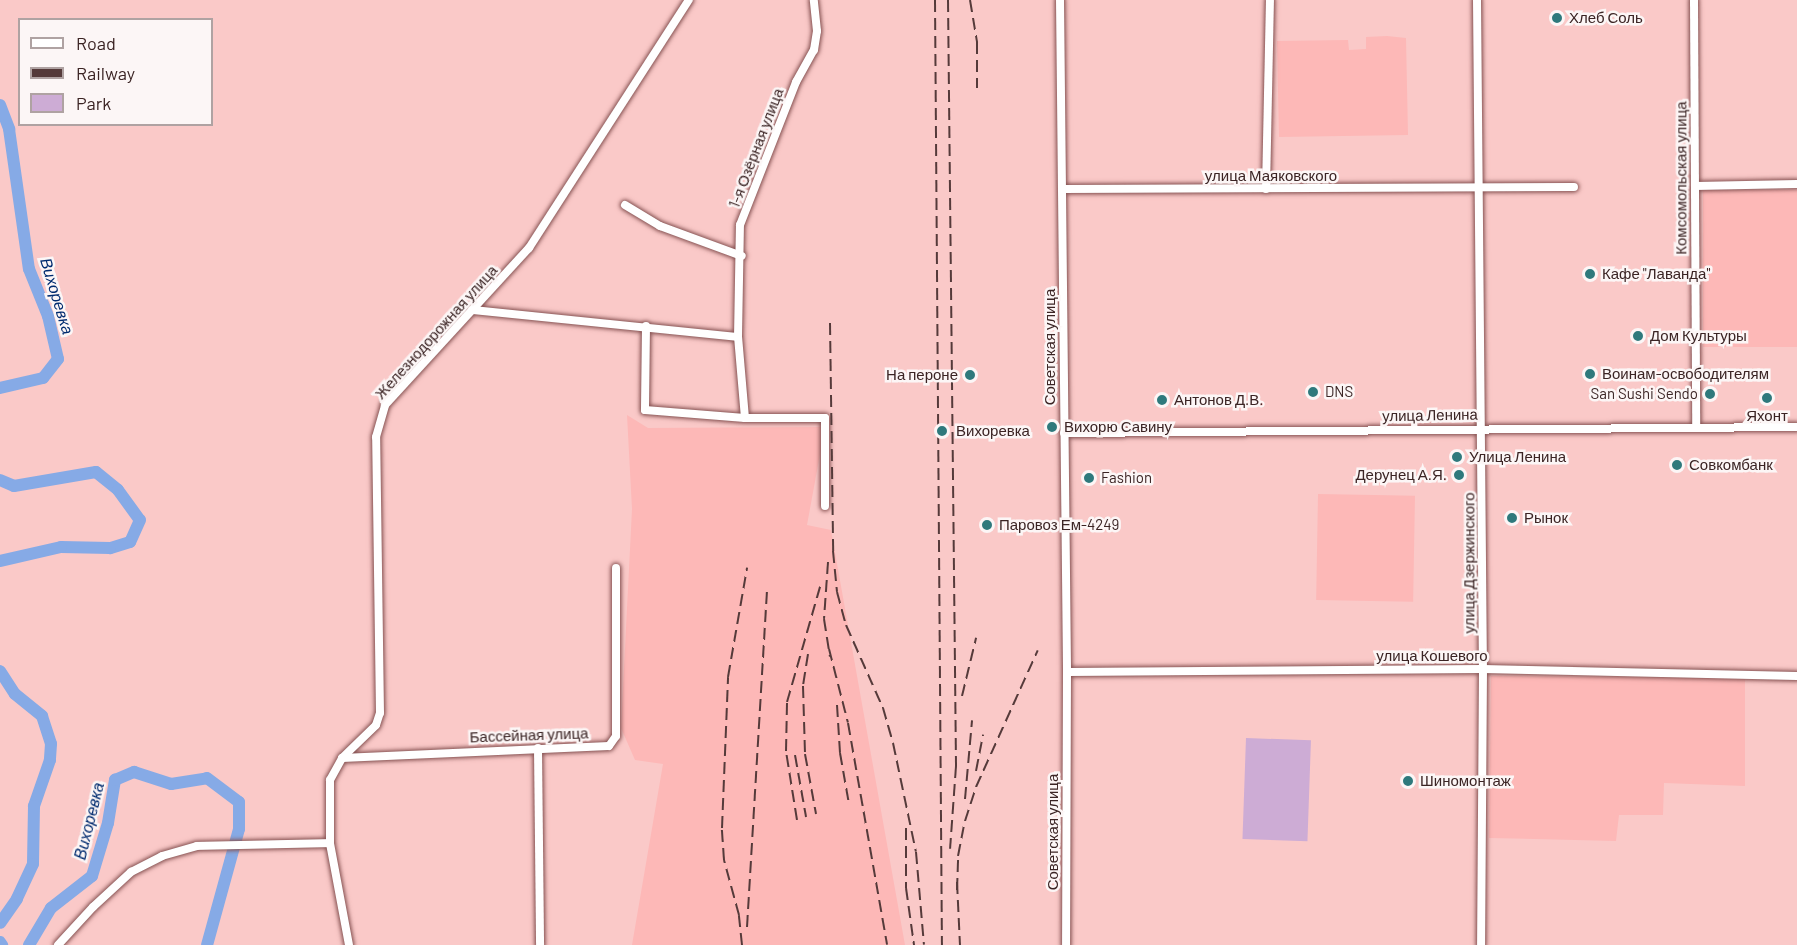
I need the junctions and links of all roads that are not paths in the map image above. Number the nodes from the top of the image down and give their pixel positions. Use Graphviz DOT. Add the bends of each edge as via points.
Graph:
graph roads {
  1 [pos="689,0"];
  2 [pos="814,0"];
  3 [pos="1060,0"];
  4 [pos="1270,0"];
  5 [pos="1477,0"];
  6 [pos="1694,0"];
  7 [pos="1797,184"];
  8 [pos="1480,186"];
  9 [pos="1695,186"];
  10 [pos="1574,187"];
  11 [pos="1062,189"];
  12 [pos="1266,189"];
  13 [pos="625,204"];
  14 [pos="742,256"];
  15 [pos="472,310"];
  16 [pos="646,326"];
  17 [pos="738,337"];
  18 [pos="746,418"];
  19 [pos="1797,427"];
  20 [pos="1482,428"];
  21 [pos="1696,428"];
  22 [pos="1064,433"];
  23 [pos="825,506"];
  24 [pos="616,568"];
  25 [pos="1483,669"];
  26 [pos="1067,672"];
  27 [pos="1797,676"];
  28 [pos="538,748"];
  29 [pos="342,758"];
  30 [pos="330,843"];
  31 [pos="58,945"];
  32 [pos="349,945"];
  33 [pos="540,945"];
  34 [pos="1066,945"];
  35 [pos="1481,945"];
  1 -- 15 [label="street, Железнодорожная улица" via="529,248"];
  2 -- 14 [label="street, 1-я Озёрная улица" via="814,50 796,82 740,225"];
  3 -- 11 [label="street, Советская улица"];
  4 -- 12 [label="street"];
  5 -- 8 [label="street, улица Дзержинского"];
  6 -- 9 [label="street, Комсомольская улица"];
  7 -- 9 [label="street"];
  8 -- 10 [label="street, улица Маяковского"];
  8 -- 12 [label="street, улица Маяковского"];
  8 -- 20 [label="street, улица Дзержинского"];
  9 -- 21 [label="street, Комсомольская улица"];
  11 -- 12 [label="street, улица Маяковского"];
  11 -- 22 [label="street, Советская улица"];
  13 -- 14 [label="street" via="660,226"];
  14 -- 17 [label="street, 1-я Озёрная улица"];
  15 -- 16 [label="street"];
  15 -- 29 [label="street, Железнодорожная улица" via="385,405 376,438 380,713 376,724"];
  16 -- 17 [label="street"];
  16 -- 18 [label="street" via="645,410"];
  17 -- 18 [label="street, 1-я Озёрная улица"];
  18 -- 23 [label="street" via="825,418"];
  19 -- 21 [label="street, улица Ленина"];
  20 -- 21 [label="street, улица Ленина"];
  20 -- 22 [label="street, улица Ленина"];
  20 -- 25 [label="street, улица Дзержинского"];
  22 -- 26 [label="street, Советская улица"];
  24 -- 28 [label="street, Бассейная улица" via="616,736 609,746"];
  25 -- 26 [label="street, улица Кошевого"];
  25 -- 27 [label="street, улица Кошевого"];
  25 -- 35 [label="street, улица Дзержинского"];
  26 -- 34 [label="street, Советская улица"];
  28 -- 29 [label="street, Бассейная улица"];
  28 -- 33 [label="street"];
  29 -- 30 [label="street" via="330,780"];
  30 -- 31 [label="street" via="216,845 179,850 130,872"];
  30 -- 32 [label="street"];
}
